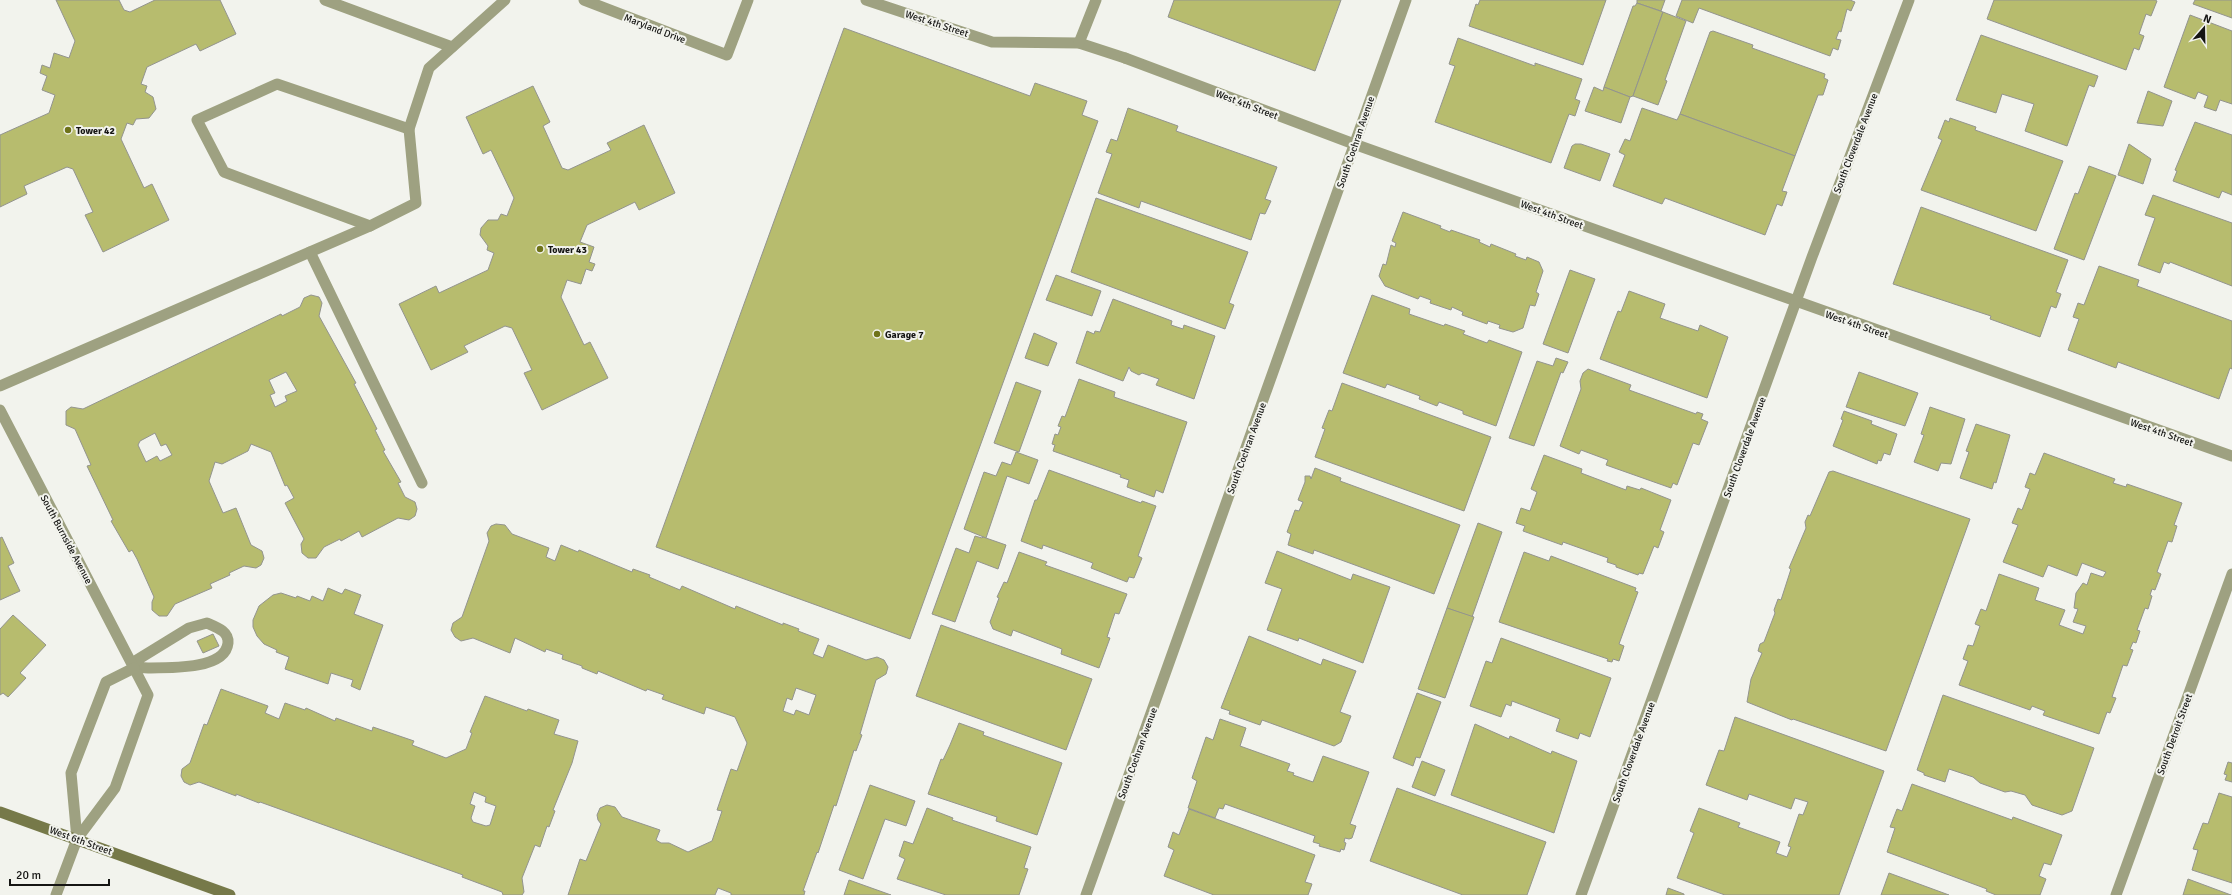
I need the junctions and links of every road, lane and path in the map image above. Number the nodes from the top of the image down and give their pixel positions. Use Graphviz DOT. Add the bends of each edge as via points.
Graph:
graph roads {
  1 [pos="325,0"];
  2 [pos="505,0"];
  3 [pos="748,0"];
  4 [pos="866,0"];
  5 [pos="1096,0"];
  6 [pos="1406,0"];
  7 [pos="1909,0"];
  8 [pos="587,1"];
  9 [pos="1079,43"];
  10 [pos="452,47"];
  11 [pos="408,128"];
  12 [pos="1354,144"];
  13 [pos="370,226"];
  14 [pos="310,252"];
  15 [pos="1797,303"];
  16 [pos="0,386"];
  17 [pos="0,410"];
  18 [pos="2232,456"];
  19 [pos="422,483"];
  20 [pos="2232,574"];
  21 [pos="133,666"];
  22 [pos="0,812"];
  23 [pos="77,839"];
  24 [pos="56,895"];
  25 [pos="230,895"];
  26 [pos="1086,895"];
  27 [pos="1581,895"];
  28 [pos="2116,895"];
  1 -- 10 [label="street"];
  2 -- 10 [label="street"];
  3 -- 8 [label="street, Maryland Drive" via="727,55"];
  4 -- 9 [label="street, West 4th Street" via="992,42"];
  5 -- 9 [label="street"];
  6 -- 12 [label="street, South Cochran Avenue"];
  7 -- 15 [label="street, South Cloverdale Avenue"];
  9 -- 12 [label="street, West 4th Street"];
  10 -- 11 [label="street" via="429,68"];
  11 -- 13 [label="street" via="416,202"];
  11 -- 13 [label="street" via="277,84 197,120 224,172"];
  12 -- 15 [label="street, West 4th Street"];
  12 -- 26 [label="street, South Cochran Avenue"];
  13 -- 14 [label="street"];
  14 -- 16 [label="street"];
  14 -- 19 [label="street"];
  15 -- 18 [label="street, West 4th Street"];
  15 -- 27 [label="street, South Cloverdale Avenue"];
  17 -- 21 [label="street, South Burnside Avenue"];
  20 -- 28 [label="street, South Detroit Street"];
  21 -- 21 [label="street" via="189,628 208,624 225,633 228,639 223,656 200,665"];
  21 -- 23 [label="street, South Burnside Avenue" via="148,695 115,788"];
  21 -- 23 [label="street, South Burnside Avenue" via="106,682 71,773"];
  22 -- 23 [label="main road, West 6th Street"];
  23 -- 24 [label="street, South Burnside Avenue"];
  23 -- 25 [label="main road, West 6th Street"];
}
